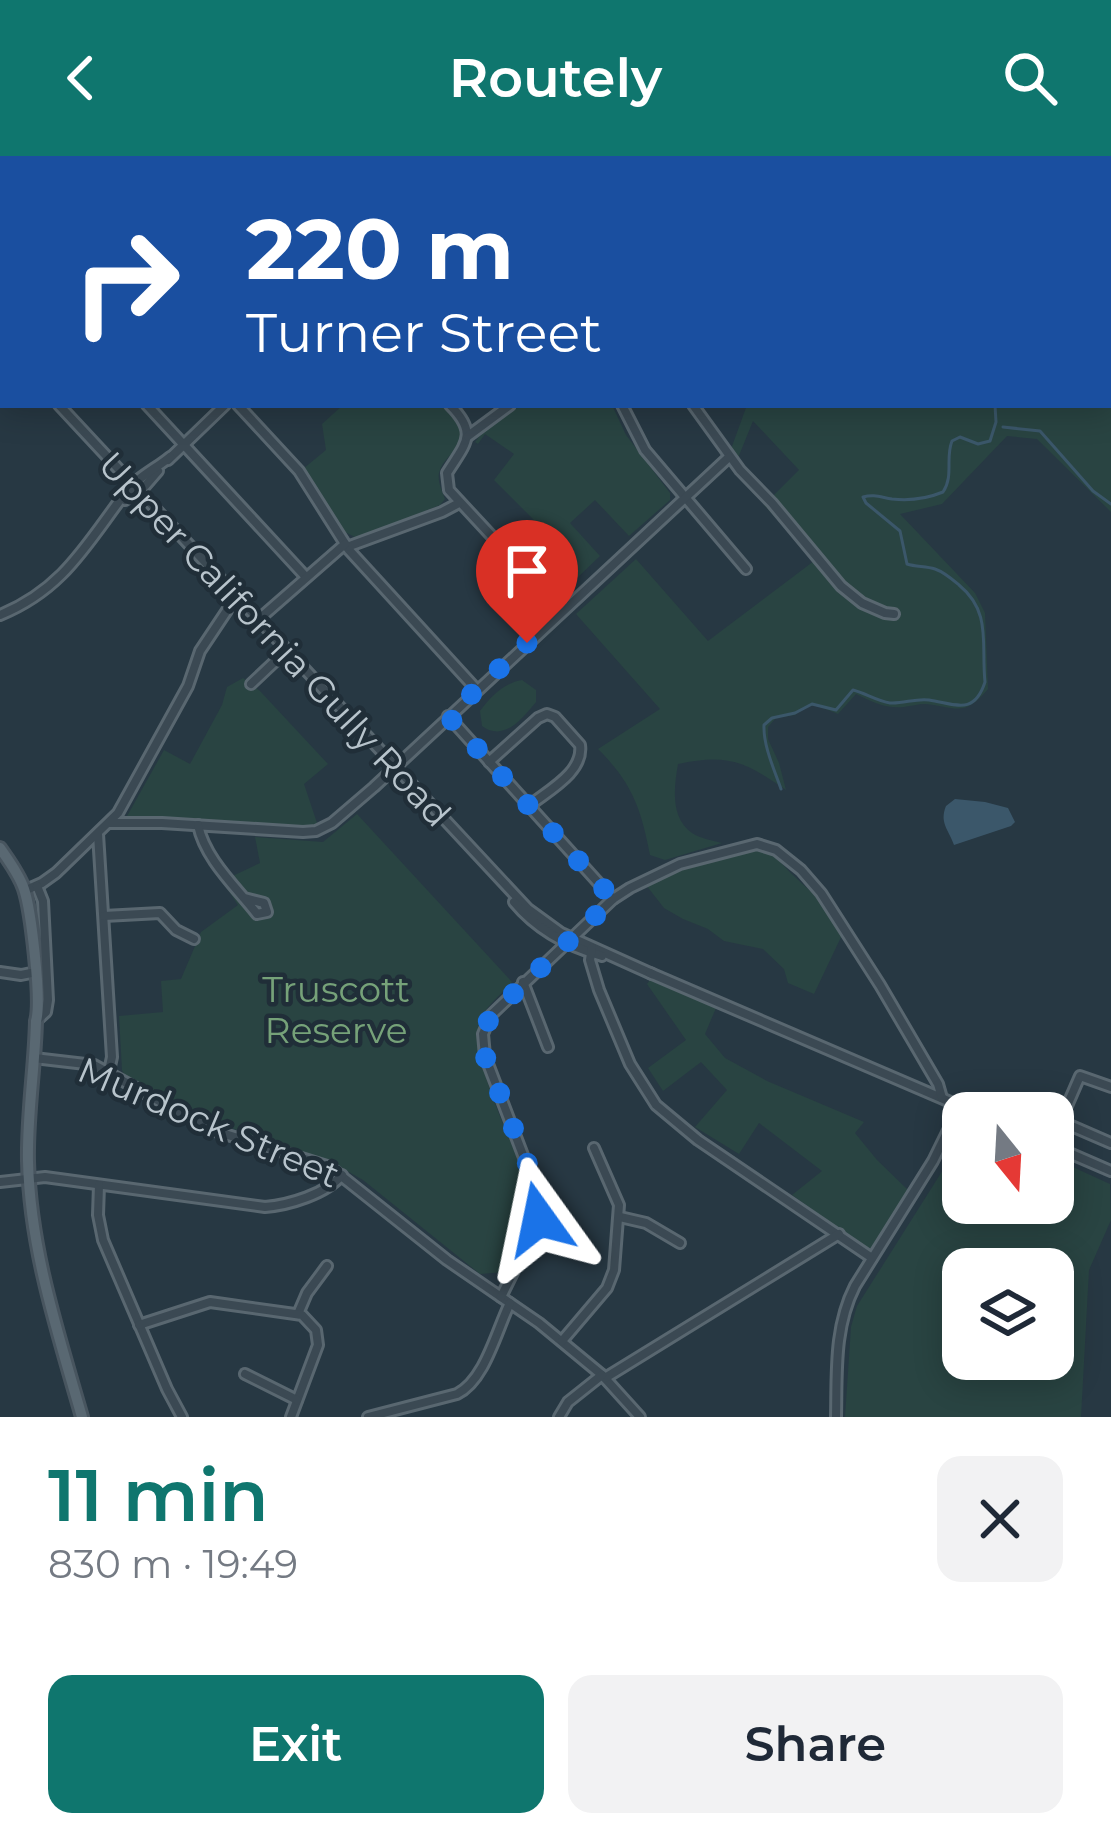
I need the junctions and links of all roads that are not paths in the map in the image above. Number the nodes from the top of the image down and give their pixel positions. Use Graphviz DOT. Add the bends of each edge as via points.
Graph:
graph roads {
  1 [pos="62,408"];
  2 [pos="150,408"];
  3 [pos="222,408"];
  4 [pos="241,408"];
  5 [pos="452,408"];
  6 [pos="506,408"];
  7 [pos="623,408"];
  8 [pos="695,408"];
  9 [pos="468,436"];
  10 [pos="184,444"];
  11 [pos="730,457"];
  12 [pos="136,488"];
  13 [pos="684,498"];
  14 [pos="459,502"];
  15 [pos="346,546"];
  16 [pos="746,569"];
  17 [pos="305,576"];
  18 [pos="236,596"];
  19 [pos="561,611"];
  20 [pos="894,614"];
  21 [pos="0,615"];
  22 [pos="258,620"];
  23 [pos="286,651"];
  24 [pos="251,684"];
  25 [pos="476,689"];
  26 [pos="448,716"];
  27 [pos="489,762"];
  28 [pos="394,767"];
  29 [pos="530,806"];
  30 [pos="109,823"];
  31 [pos="198,825"];
  32 [pos="98,834"];
  33 [pos="0,848"];
  34 [pos="31,888"];
  35 [pos="244,898"];
  36 [pos="613,899"];
  37 [pos="104,916"];
  38 [pos="194,939"];
  39 [pos="567,940"];
  40 [pos="592,950"];
  41 [pos="34,970"];
  42 [pos="1,972"];
  43 [pos="523,982"];
  44 [pos="36,1021"];
  45 [pos="548,1047"];
  46 [pos="34,1058"];
  47 [pos="109,1072"];
  48 [pos="1111,1087"];
  49 [pos="1073,1092"];
  50 [pos="942,1098"];
  51 [pos="1074,1127"];
  52 [pos="942,1143"];
  53 [pos="1111,1143"];
  54 [pos="594,1148"];
  55 [pos="1074,1152"];
  56 [pos="1111,1171"];
  57 [pos="342,1175"];
  58 [pos="29,1178"];
  59 [pos="0,1182"];
  60 [pos="99,1185"];
  61 [pos="620,1217"];
  62 [pos="839,1234"];
  63 [pos="680,1243"];
  64 [pos="872,1258"];
  65 [pos="327,1266"];
  66 [pos="501,1297"];
  67 [pos="511,1303"];
  68 [pos="298,1313"];
  69 [pos="139,1325"];
  70 [pos="562,1341"];
  71 [pos="245,1374"];
  72 [pos="604,1376"];
  73 [pos="298,1400"];
  74 [pos="178,1416"];
  75 [pos="82,1417"];
  76 [pos="291,1417"];
  77 [pos="368,1417"];
  78 [pos="560,1417"];
  79 [pos="640,1417"];
  80 [pos="836,1417"];
  1 -- 12 [label="street, Upper California Gully Road"];
  2 -- 10 [label="street"];
  3 -- 10 [label="street"];
  4 -- 15 [label="street" via="299,471"];
  5 -- 9 [label="street"];
  6 -- 9 [label="street"];
  7 -- 13 [label="street" via="639,442"];
  8 -- 11 [label="street"];
  9 -- 14 [label="street" via="446,476"];
  10 -- 12 [label="street"];
  10 -- 17 [label="street"];
  11 -- 13 [label="street"];
  11 -- 20 [label="street" via="841,586"];
  12 -- 18 [label="street, Upper California Gully Road"];
  12 -- 21 [label="street" via="47,589"];
  13 -- 16 [label="street"];
  13 -- 19 [label="street"];
  14 -- 15 [label="street"];
  14 -- 19 [label="street"];
  15 -- 17 [label="street"];
  15 -- 25 [label="street"];
  17 -- 22 [label="street"];
  18 -- 22 [label="street, Upper California Gully Road"];
  18 -- 30 [label="street"];
  19 -- 25 [label="street"];
  22 -- 23 [label="street, Upper California Gully Road"];
  23 -- 24 [label="street"];
  23 -- 28 [label="street, Upper California Gully Road"];
  25 -- 26 [label="street"];
  26 -- 27 [label="street"];
  26 -- 28 [label="street"];
  27 -- 29 [label="street"];
  27 -- 29 [label="street" via="541,716 554,716 581,748 578,764"];
  28 -- 31 [label="street" via="316,831"];
  28 -- 39 [label="street, Upper California Gully Road" via="527,917"];
  29 -- 36 [label="street"];
  30 -- 31 [label="street"];
  30 -- 32 [label="street"];
  31 -- 35 [label="street"];
  32 -- 34 [label="street"];
  32 -- 37 [label="street"];
  33 -- 34 [label="main road"];
  34 -- 41 [label="main road"];
  34 -- 44 [label="street" via="43,901 48,1000"];
  36 -- 39 [label="street"];
  36 -- 50 [label="street" via="674,866 757,844 772,848 829,902"];
  37 -- 38 [label="street" via="160,913"];
  37 -- 47 [label="street"];
  39 -- 40 [label="street, Upper California Gully Road"];
  39 -- 43 [label="street"];
  40 -- 50 [label="street, Upper California Gully Road"];
  40 -- 62 [label="street" via="617,1034 656,1105"];
  41 -- 42 [label="street"];
  41 -- 44 [label="main road"];
  43 -- 45 [label="street"];
  43 -- 66 [label="street" via="483,1034 541,1202"];
  44 -- 46 [label="main road"];
  46 -- 47 [label="street, Murdock Street"];
  46 -- 58 [label="main road"];
  47 -- 57 [label="street, Murdock Street" via="212,1130"];
  48 -- 49 [label="street" via="1080,1076"];
  51 -- 53 [label="street"];
  52 -- 64 [label="street"];
  54 -- 61 [label="street"];
  55 -- 56 [label="street"];
  57 -- 60 [label="street" via="273,1207"];
  57 -- 66 [label="street, Murdock Street"];
  58 -- 59 [label="street"];
  58 -- 60 [label="street"];
  58 -- 75 [label="main road" via="43,1279"];
  60 -- 69 [label="street" via="101,1234"];
  61 -- 63 [label="street"];
  61 -- 70 [label="street" via="609,1284"];
  62 -- 64 [label="street"];
  62 -- 72 [label="street"];
  64 -- 80 [label="street" via="842,1316"];
  65 -- 68 [label="street"];
  66 -- 67 [label="street, Murdock Street"];
  67 -- 70 [label="street, Murdock Street"];
  67 -- 77 [label="street" via="469,1388"];
  68 -- 69 [label="street" via="210,1302"];
  68 -- 73 [label="street" via="319,1341"];
  69 -- 74 [label="street"];
  70 -- 72 [label="street, Murdock Street"];
  71 -- 73 [label="street"];
  72 -- 78 [label="street"];
  72 -- 79 [label="street, Murdock Street"];
  73 -- 76 [label="street"];
}
